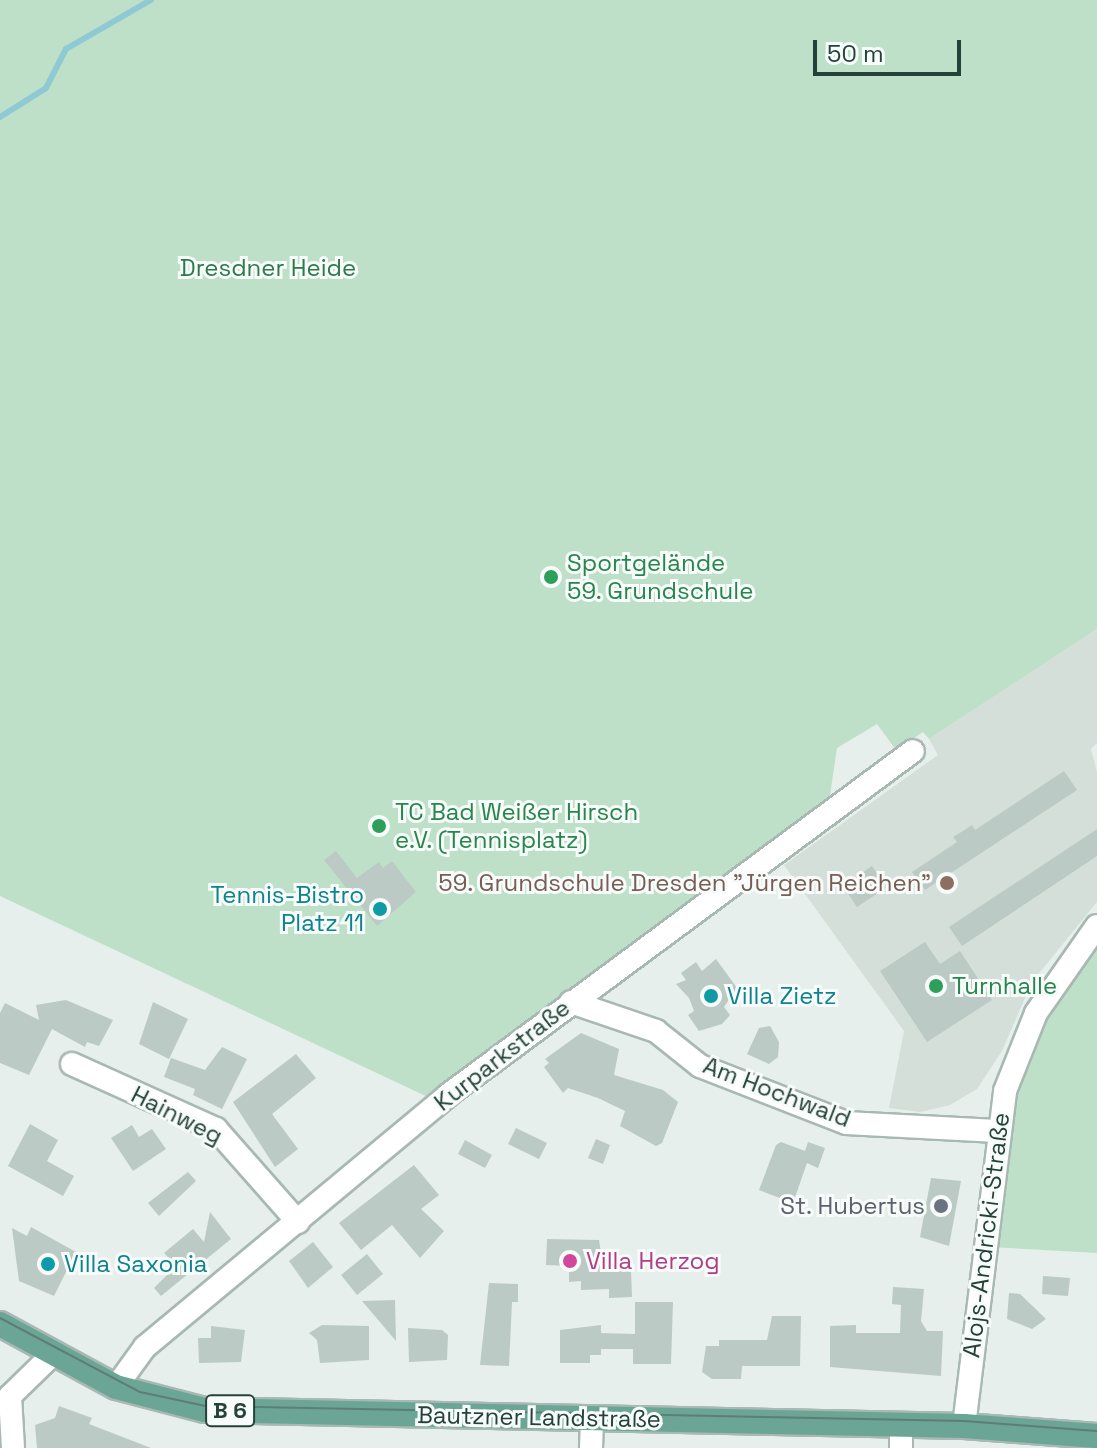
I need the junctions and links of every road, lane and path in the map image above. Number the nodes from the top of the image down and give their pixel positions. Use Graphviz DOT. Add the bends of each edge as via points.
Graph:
graph roads {
  1 [pos="913,751"];
  2 [pos="1097,926"];
  3 [pos="571,1002"];
  4 [pos="72,1064"];
  5 [pos="997,1131"];
  6 [pos="298,1222"];
  7 [pos="0,1324"];
  8 [pos="53,1354"];
  9 [pos="116,1387"];
  10 [pos="5,1400"];
  11 [pos="592,1418"];
  12 [pos="964,1426"];
  13 [pos="901,1436"];
  14 [pos="1097,1436"];
  15 [pos="13,1448"];
  16 [pos="591,1448"];
  1 -- 3 [label="street, Kurparkstraße"];
  2 -- 5 [label="street, Alojs-Andricki-Straße" via="1036,1013 1005,1091"];
  3 -- 5 [label="street, Am Hochwald" via="656,1031 700,1066 846,1123"];
  3 -- 6 [label="street, Kurparkstraße" via="448,1095"];
  4 -- 6 [label="street, Hainweg" via="216,1129"];
  5 -- 12 [label="street, Alojs-Andricki-Straße"];
  6 -- 9 [label="street, Kurparkstraße" via="145,1347"];
  7 -- 8 [label="main road, Bautzner Landstraße / B 6"];
  8 -- 9 [label="main road, Bautzner Landstraße / B 6"];
  8 -- 10 [label="street"];
  9 -- 11 [label="main road, Bautzner Landstraße / B 6" via="205,1410"];
  10 -- 15 [label="street"];
  11 -- 13 [label="main road, Bautzner Landstraße / B 6"];
  11 -- 16 [label="street"];
  12 -- 13 [label="main road, Bautzner Landstraße / B 6"];
  12 -- 14 [label="main road, Bautzner Landstraße / B 6"];
}
